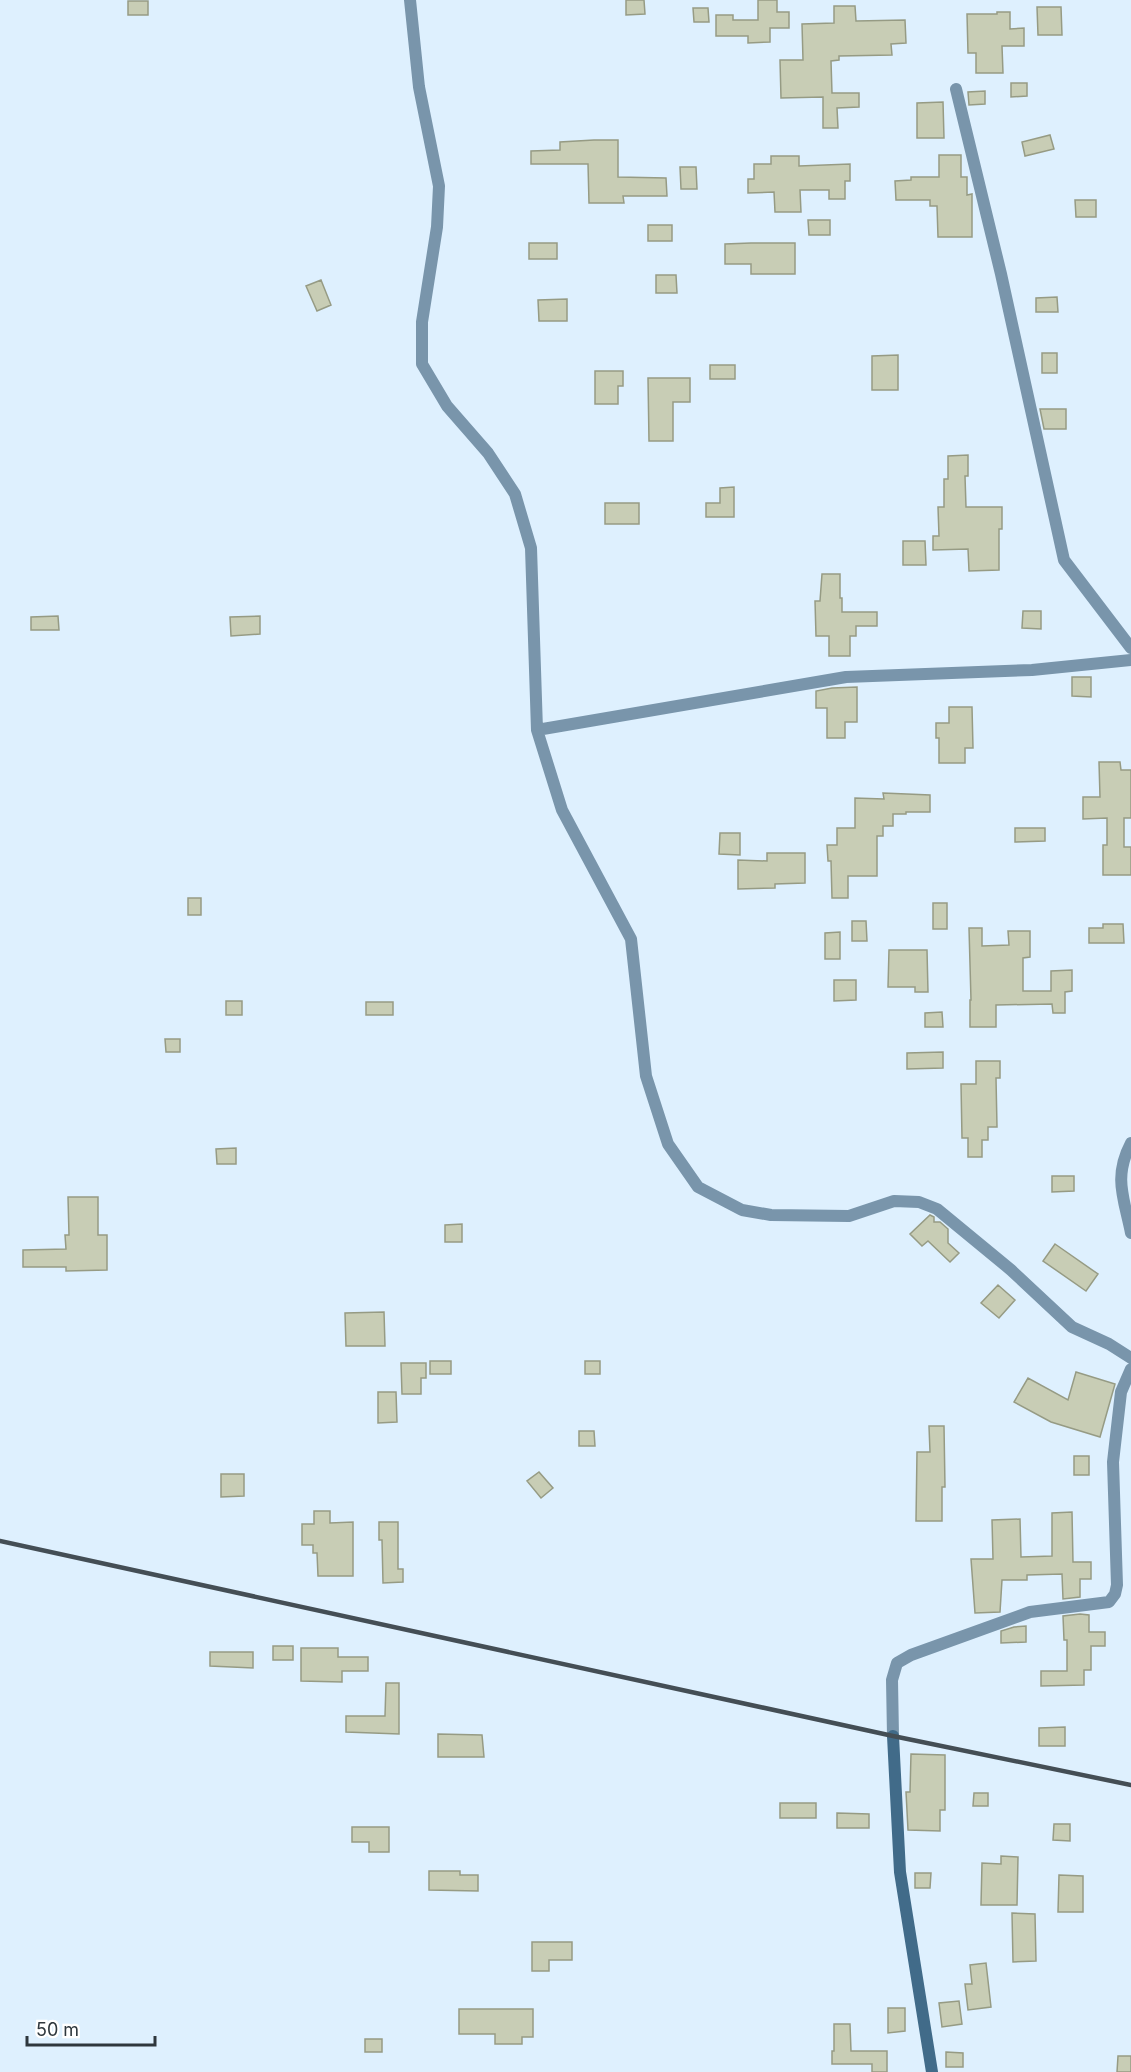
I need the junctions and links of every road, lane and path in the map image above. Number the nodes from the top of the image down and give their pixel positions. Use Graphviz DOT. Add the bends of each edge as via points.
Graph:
graph roads {
  1 [pos="411,1"];
  2 [pos="956,89"];
  3 [pos="1131,648"];
  4 [pos="1131,660"];
  5 [pos="537,730"];
  6 [pos="1131,1143"];
  7 [pos="1131,1233"];
  8 [pos="1131,1358"];
  9 [pos="1131,1369"];
  10 [pos="932,2072"];
  1 -- 5 [label="street" via="419,87 439,186 437,227 422,322 422,364 447,406 488,453 515,494 531,548"];
  2 -- 3 [label="street" via="1064,560"];
  4 -- 5 [label="street" via="1032,670 846,677"];
  5 -- 8 [label="street" via="562,810 631,939 646,1076 668,1144 698,1186 742,1210 771,1215 849,1216 894,1202 919,1202 938,1209 1072,1327"];
  6 -- 7 [label="street" via="1119,1178"];
  9 -- 10 [label="street" via="1121,1392 1113,1462 1117,1585 1109,1602 1030,1612 911,1655 897,1663 892,1680 900,1872"];
}
